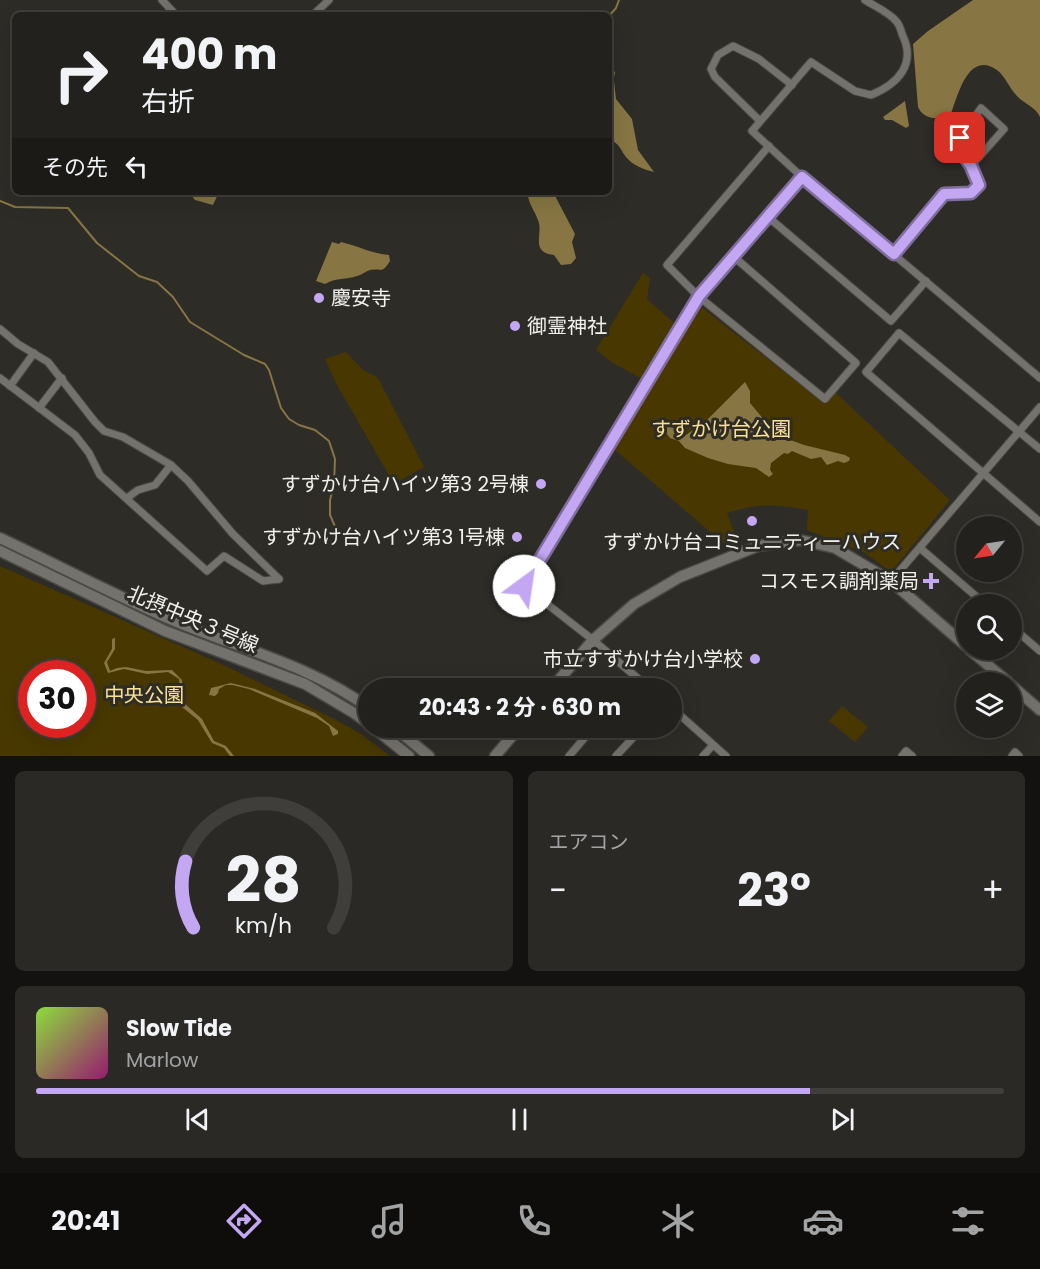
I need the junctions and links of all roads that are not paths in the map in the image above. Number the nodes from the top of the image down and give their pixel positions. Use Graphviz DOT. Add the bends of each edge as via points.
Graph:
graph roads {
  1 [pos="162,0"];
  2 [pos="329,0"];
  3 [pos="865,0"];
  4 [pos="173,12"];
  5 [pos="316,12"];
  6 [pos="792,85"];
  7 [pos="760,121"];
  8 [pos="770,146"];
  9 [pos="971,166"];
  10 [pos="802,177"];
  11 [pos="768,217"];
  12 [pos="894,254"];
  13 [pos="733,256"];
  14 [pos="926,281"];
  15 [pos="699,296"];
  16 [pos="0,329"];
  17 [pos="34,353"];
  18 [pos="0,378"];
  19 [pos="62,378"];
  20 [pos="1040,378"];
  21 [pos="10,386"];
  22 [pos="1040,407"];
  23 [pos="39,408"];
  24 [pos="1020,432"];
  25 [pos="1040,449"];
  26 [pos="171,465"];
  27 [pos="982,474"];
  28 [pos="127,498"];
  29 [pos="1040,522"];
  30 [pos="0,538"];
  31 [pos="920,548"];
  32 [pos="0,551"];
  33 [pos="891,581"];
  34 [pos="974,594"];
  35 [pos="1022,635"];
  36 [pos="956,637"];
  37 [pos="593,640"];
  38 [pos="1038,647"];
  39 [pos="981,660"];
  40 [pos="995,672"];
  41 [pos="636,677"];
  42 [pos="561,678"];
  43 [pos="1022,695"];
  44 [pos="358,701"];
  45 [pos="1040,710"];
  46 [pos="358,716"];
  47 [pos="682,717"];
  48 [pos="386,738"];
  49 [pos="407,738"];
  50 [pos="510,738"];
  51 [pos="585,738"];
  52 [pos="633,738"];
  53 [pos="713,745"];
  54 [pos="572,755"];
  55 [pos="409,756"];
  56 [pos="429,756"];
  57 [pos="495,756"];
  58 [pos="616,756"];
  59 [pos="703,756"];
  60 [pos="726,756"];
  61 [pos="902,756"];
  62 [pos="912,756"];
  63 [pos="1012,756"];
  64 [pos="1019,756"];
  1 -- 4 [label="street"];
  2 -- 5 [label="street"];
  3 -- 6 [label="street" via="896,20 906,42 907,62 899,77 871,95 855,91 812,62"];
  6 -- 7 [label="street"];
  6 -- 7 [label="street" via="759,59 733,46 718,55 711,69 715,77"];
  7 -- 8 [label="street" via="752,131"];
  8 -- 10 [label="street"];
  8 -- 15 [label="street" via="667,265"];
  9 -- 9 [label="street" via="1004,129 981,108 960,138 961,152"];
  9 -- 12 [label="street" via="979,185 971,193 944,194"];
  10 -- 11 [label="street"];
  10 -- 12 [label="street"];
  11 -- 13 [label="street"];
  11 -- 14 [label="street" via="891,321"];
  12 -- 14 [label="street"];
  13 -- 15 [label="street"];
  13 -- 15 [label="street" via="856,363 836,387 825,399"];
  14 -- 20 [label="street"];
  15 -- 37 [label="street" via="524,586"];
  16 -- 17 [label="street"];
  17 -- 19 [label="street"];
  17 -- 21 [label="street"];
  18 -- 21 [label="street"];
  19 -- 23 [label="street"];
  19 -- 26 [label="street" via="104,431 131,441"];
  21 -- 23 [label="street"];
  22 -- 24 [label="street"];
  23 -- 28 [label="street" via="75,435 100,475"];
  24 -- 25 [label="street"];
  24 -- 27 [label="street"];
  24 -- 27 [label="street" via="899,333 866,372"];
  26 -- 28 [label="street" via="155,485"];
  26 -- 28 [label="street" via="279,579 263,580 224,556 207,571"];
  27 -- 29 [label="street"];
  27 -- 31 [label="street"];
  30 -- 44 [label="street, 北摂中央３号線" via="166,617 313,676"];
  31 -- 33 [label="street"];
  31 -- 34 [label="street"];
  32 -- 46 [label="street, 北摂中央３号線" via="165,631 305,684"];
  33 -- 36 [label="street"];
  33 -- 37 [label="street" via="835,548 800,540 758,546 680,577 634,604"];
  35 -- 38 [label="street"];
  37 -- 41 [label="street"];
  37 -- 42 [label="street"];
  39 -- 40 [label="street"];
  43 -- 45 [label="street"];
  47 -- 53 [label="street"];
  48 -- 55 [label="street"];
  49 -- 56 [label="street"];
  50 -- 57 [label="street"];
  51 -- 54 [label="street"];
  52 -- 58 [label="street"];
  53 -- 59 [label="street"];
  53 -- 60 [label="street"];
  61 -- 62 [label="street" via="906,752"];
  63 -- 64 [label="street" via="1015,752"];
}
